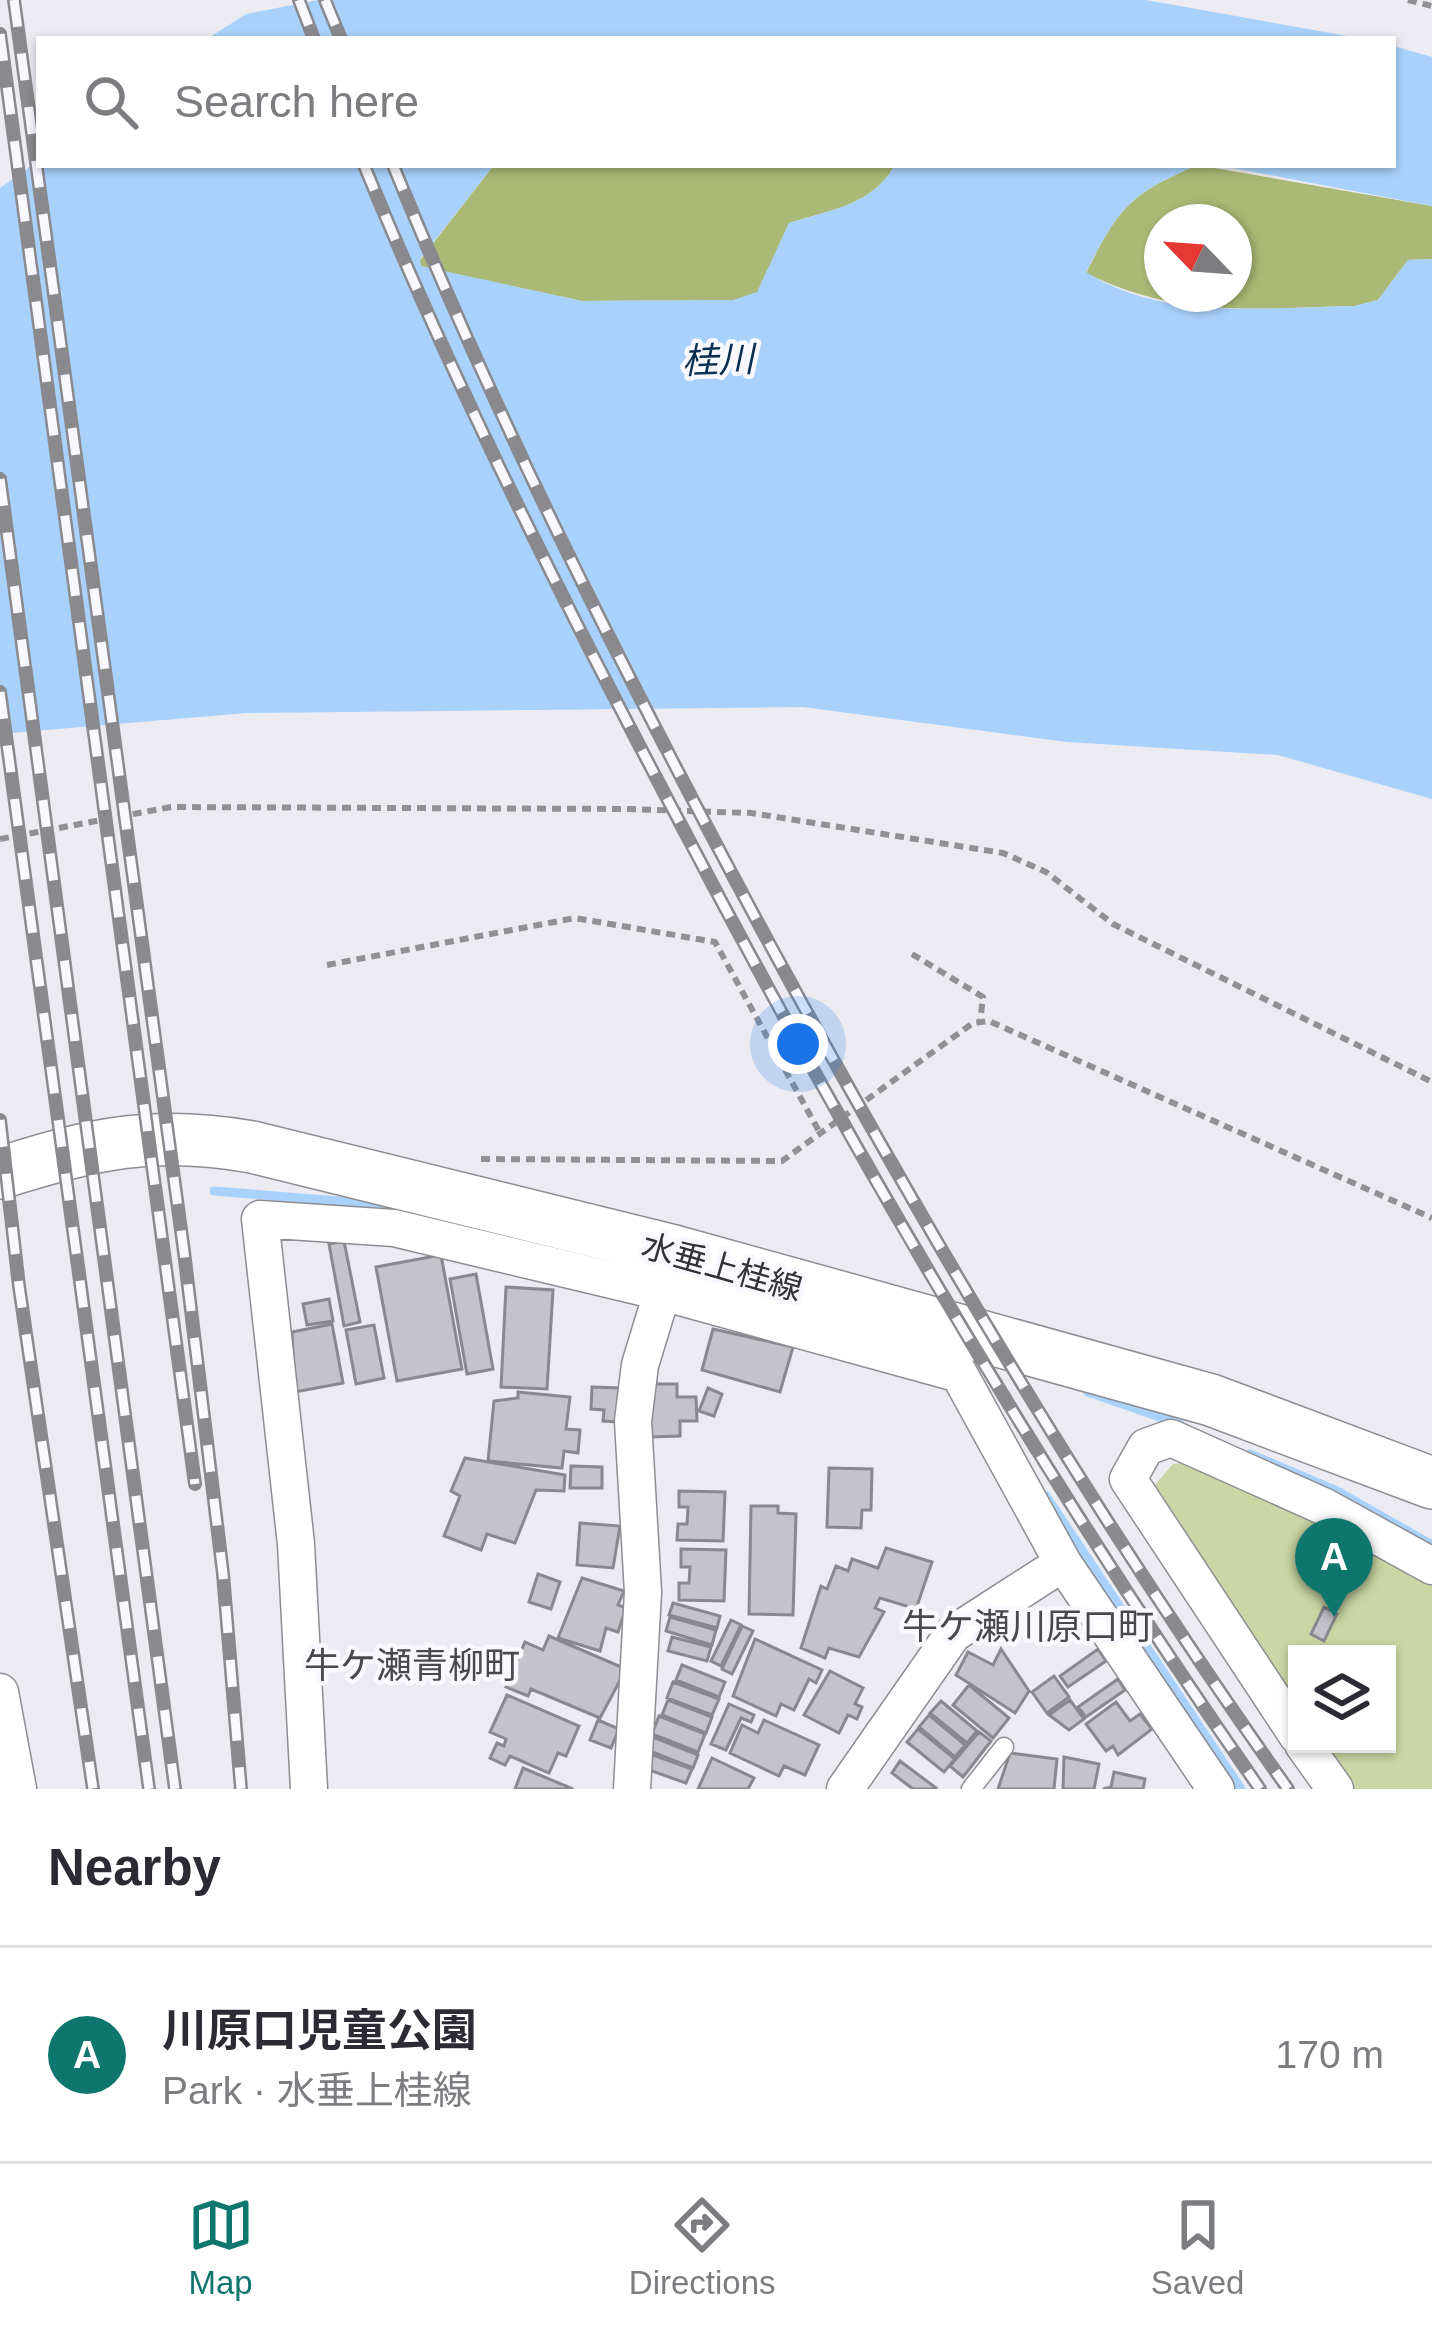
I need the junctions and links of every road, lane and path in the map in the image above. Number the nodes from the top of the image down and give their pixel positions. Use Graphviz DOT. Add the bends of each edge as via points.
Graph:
graph roads {
  1 [pos="1408,0"];
  2 [pos="1432,6"];
  3 [pos="0,839"];
  4 [pos="912,954"];
  5 [pos="327,965"];
  6 [pos="980,1023"];
  7 [pos="1432,1082"];
  8 [pos="822,1136"];
  9 [pos="480,1159"];
  10 [pos="0,1173"];
  11 [pos="1432,1218"];
  12 [pos="668,1273"];
  13 [pos="946,1350"];
  14 [pos="1432,1483"];
  15 [pos="1063,1563"];
  16 [pos="1432,1566"];
  17 [pos="0,1692"];
  18 [pos="1288,1722"];
  19 [pos="1004,1747"];
  20 [pos="1309,1753"];
  21 [pos="17,1789"];
  22 [pos="310,1789"];
  23 [pos="632,1789"];
  24 [pos="844,1789"];
  25 [pos="971,1789"];
  26 [pos="1216,1789"];
  27 [pos="1335,1789"];
  1 -- 2 [label="path"];
  3 -- 7 [label="path" via="171,807 629,809 752,813 1003,853 1046,872 1113,924"];
  4 -- 6 [label="path" via="983,997"];
  5 -- 8 [label="path" via="575,918 715,943"];
  6 -- 8 [label="path"];
  6 -- 11 [label="path"];
  8 -- 9 [label="path" via="782,1161"];
  10 -- 12 [label="main road, 水垂上桂線" via="77,1148 185,1136 252,1147"];
  12 -- 13 [label="main road, 水垂上桂線"];
  12 -- 22 [label="street" via="394,1228 260,1219 296,1544"];
  12 -- 23 [label="street" via="633,1420 643,1592"];
  13 -- 14 [label="main road, 水垂上桂線" via="1211,1400"];
  13 -- 15 [label="street"];
  15 -- 24 [label="street" via="953,1634"];
  15 -- 26 [label="street"];
  16 -- 18 [label="street" via="1171,1438 1146,1447 1128,1478"];
  17 -- 21 [label="street"];
  19 -- 25 [label="lane"];
  20 -- 27 [label="street"];
}
